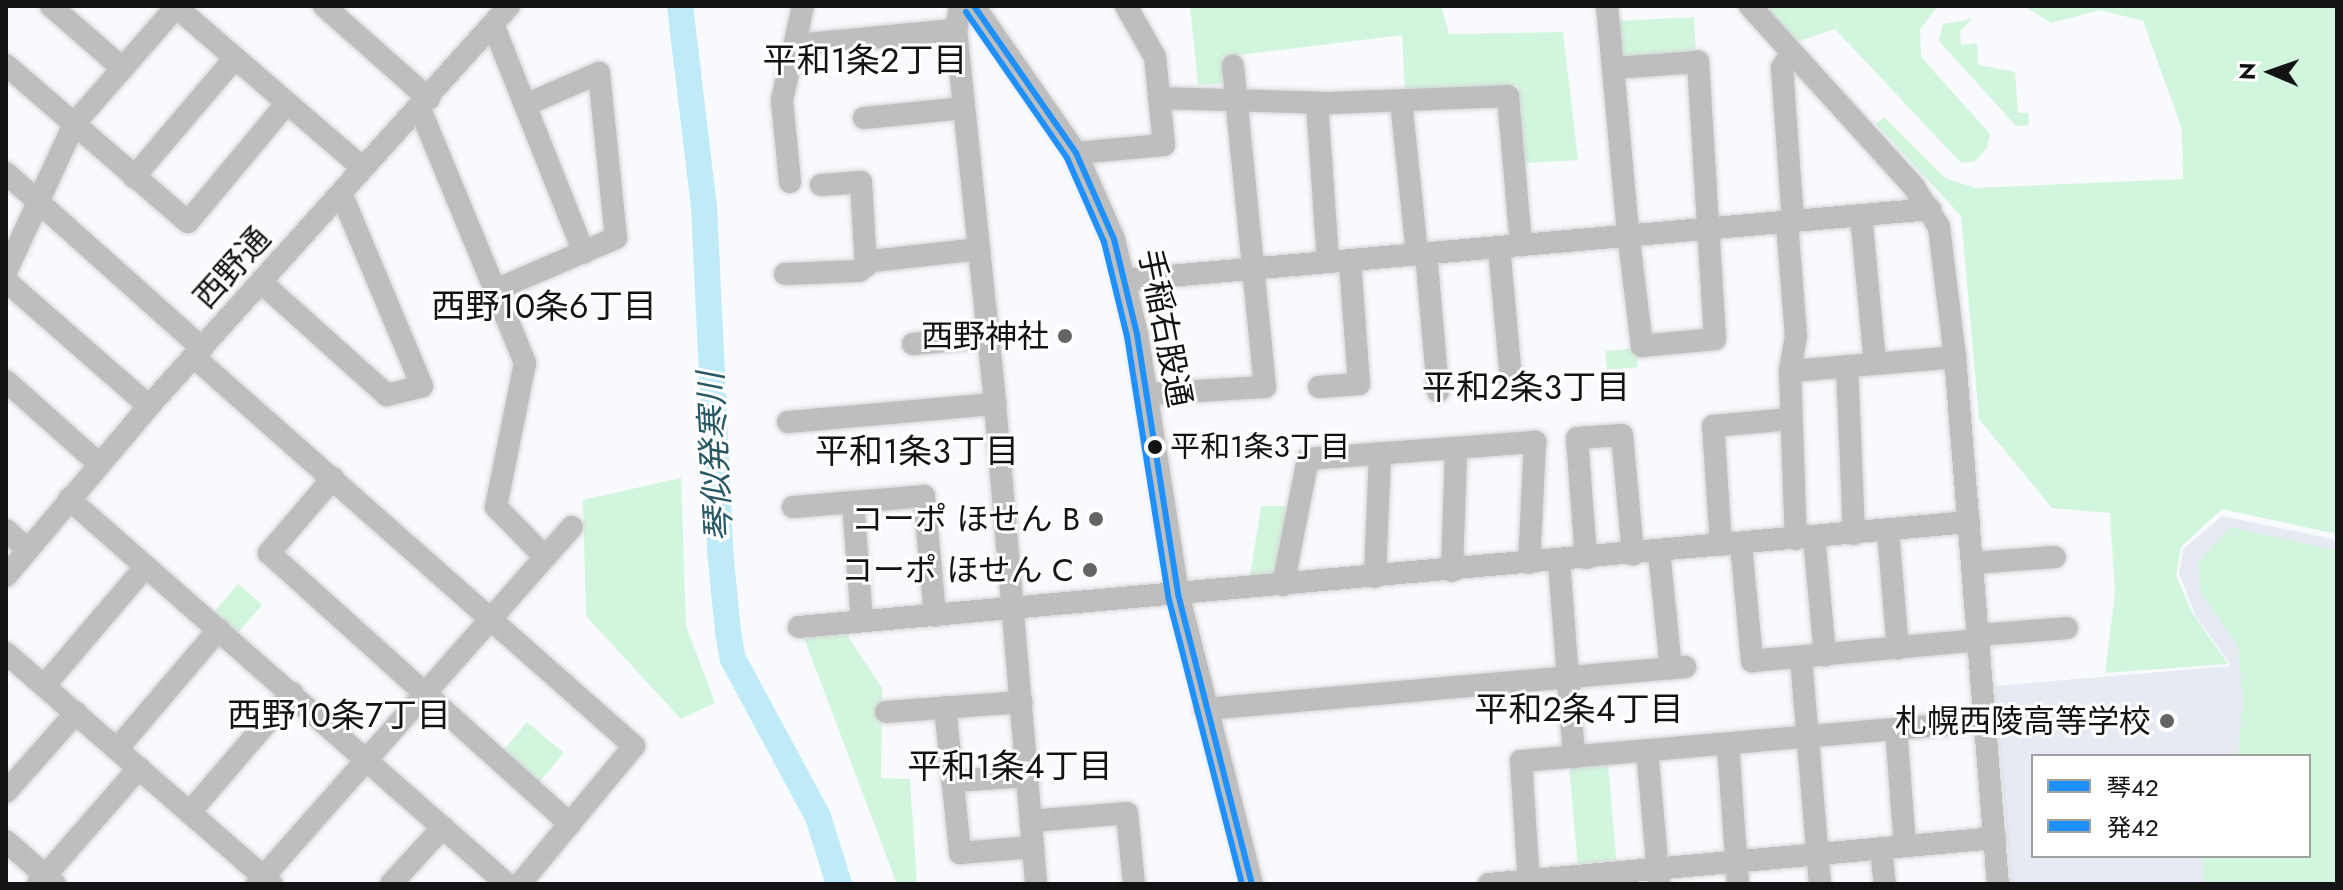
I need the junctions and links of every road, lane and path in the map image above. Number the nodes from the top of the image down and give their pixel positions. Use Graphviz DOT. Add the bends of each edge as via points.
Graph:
graph roads {
  1 [pos="51,6"];
  2 [pos="176,6"];
  3 [pos="324,6"];
  4 [pos="509,6"];
  5 [pos="803,6"];
  6 [pos="960,6"];
  7 [pos="974,6"];
  8 [pos="1126,6"];
  9 [pos="1607,6"];
  10 [pos="1750,6"];
  11 [pos="494,27"];
  12 [pos="956,30"];
  13 [pos="796,45"];
  14 [pos="1791,54"];
  15 [pos="235,58"];
  16 [pos="6,65"];
  17 [pos="1233,66"];
  18 [pos="121,67"];
  19 [pos="1613,68"];
  20 [pos="1159,98"];
  21 [pos="1236,100"];
  22 [pos="1401,101"];
  23 [pos="287,103"];
  24 [pos="1317,103"];
  25 [pos="425,104"];
  26 [pos="525,105"];
  27 [pos="964,108"];
  28 [pos="864,118"];
  29 [pos="74,124"];
  30 [pos="1076,153"];
  31 [pos="363,168"];
  32 [pos="6,173"];
  33 [pos="134,177"];
  34 [pos="790,182"];
  35 [pos="821,185"];
  36 [pos="341,193"];
  37 [pos="39,201"];
  38 [pos="1930,209"];
  39 [pos="1861,215"];
  40 [pos="1790,221"];
  41 [pos="1709,227"];
  42 [pos="1628,233"];
  43 [pos="1510,246"];
  44 [pos="979,249"];
  45 [pos="584,253"];
  46 [pos="1421,254"];
  47 [pos="1339,262"];
  48 [pos="866,266"];
  49 [pos="1252,269"];
  50 [pos="6,272"];
  51 [pos="785,274"];
  52 [pos="1124,280"];
  53 [pos="6,281"];
  54 [pos="262,283"];
  55 [pos="495,290"];
  56 [pos="988,337"];
  57 [pos="913,344"];
  58 [pos="198,352"];
  59 [pos="1955,357"];
  60 [pos="1875,363"];
  61 [pos="1847,366"];
  62 [pos="1790,371"];
  63 [pos="1511,379"];
  64 [pos="6,381"];
  65 [pos="1319,387"];
  66 [pos="1438,391"];
  67 [pos="1147,394"];
  68 [pos="995,404"];
  69 [pos="149,406"];
  70 [pos="1791,419"];
  71 [pos="788,422"];
  72 [pos="1456,448"];
  73 [pos="1380,453"];
  74 [pos="99,464"];
  75 [pos="333,478"];
  76 [pos="69,499"];
  77 [pos="853,502"];
  78 [pos="793,507"];
  79 [pos="1969,522"];
  80 [pos="572,527"];
  81 [pos="6,530"];
  82 [pos="1888,531"];
  83 [pos="1854,534"];
  84 [pos="1805,538"];
  85 [pos="1731,544"];
  86 [pos="27,549"];
  87 [pos="1659,552"];
  88 [pos="1633,554"];
  89 [pos="545,557"];
  90 [pos="2055,557"];
  91 [pos="1586,558"];
  92 [pos="1559,561"];
  93 [pos="1529,563"];
  94 [pos="1972,563"];
  95 [pos="146,566"];
  96 [pos="1452,571"];
  97 [pos="6,576"];
  98 [pos="1375,577"];
  99 [pos="1283,585"];
  100 [pos="1178,594"];
  101 [pos="1014,608"];
  102 [pos="935,615"];
  103 [pos="493,619"];
  104 [pos="862,621"];
  105 [pos="799,627"];
  106 [pos="2067,628"];
  107 [pos="219,629"];
  108 [pos="1979,638"];
  109 [pos="1898,649"];
  110 [pos="1825,655"];
  111 [pos="1801,658"];
  112 [pos="10,666"];
  113 [pos="1569,678"];
  114 [pos="44,686"];
  115 [pos="292,693"];
  116 [pos="426,694"];
  117 [pos="1022,702"];
  118 [pos="945,707"];
  119 [pos="1205,709"];
  120 [pos="886,712"];
  121 [pos="76,713"];
  122 [pos="1985,721"];
  123 [pos="1896,729"];
  124 [pos="1807,736"];
  125 [pos="1728,745"];
  126 [pos="117,749"];
  127 [pos="1647,750"];
  128 [pos="1574,757"];
  129 [pos="367,761"];
  130 [pos="139,768"];
  131 [pos="1028,776"];
  132 [pos="952,781"];
  133 [pos="6,792"];
  134 [pos="190,812"];
  135 [pos="1031,821"];
  136 [pos="570,824"];
  137 [pos="443,827"];
  138 [pos="1995,838"];
  139 [pos="6,841"];
  140 [pos="1905,846"];
  141 [pos="1033,847"];
  142 [pos="1881,848"];
  143 [pos="1818,854"];
  144 [pos="1737,873"];
  145 [pos="1658,876"];
  146 [pos="1579,880"];
  147 [pos="46,881"];
  148 [pos="265,882"];
  149 [pos="1529,882"];
  150 [pos="391,884"];
  151 [pos="507,884"];
  152 [pos="520,884"];
  153 [pos="1036,884"];
  154 [pos="1134,884"];
  155 [pos="1252,884"];
  156 [pos="1489,884"];
  157 [pos="1820,884"];
  158 [pos="1885,884"];
  159 [pos="1998,884"];
  1 -- 18 [label="street"];
  2 -- 15 [label="street"];
  2 -- 18 [label="street"];
  3 -- 25 [label="street"];
  4 -- 11 [label="street, 西野通"];
  5 -- 13 [label="street"];
  6 -- 12 [label="street"];
  7 -- 30 [label="street, 手稲右股通"];
  8 -- 20 [label="street" via="1155,57"];
  9 -- 19 [label="street"];
  10 -- 14 [label="street"];
  11 -- 25 [label="street, 西野通"];
  11 -- 26 [label="street"];
  12 -- 13 [label="street"];
  12 -- 27 [label="street"];
  13 -- 34 [label="street" via="782,100"];
  14 -- 38 [label="street"];
  14 -- 40 [label="street" via="1782,68"];
  15 -- 23 [label="street"];
  15 -- 33 [label="street"];
  16 -- 29 [label="street"];
  17 -- 21 [label="street"];
  18 -- 29 [label="street"];
  19 -- 41 [label="street" via="1698,62"];
  19 -- 42 [label="street"];
  20 -- 21 [label="street"];
  20 -- 30 [label="street" via="1164,145"];
  21 -- 24 [label="street"];
  21 -- 49 [label="street"];
  22 -- 24 [label="street"];
  22 -- 43 [label="street" via="1508,96"];
  22 -- 46 [label="street"];
  23 -- 31 [label="street"];
  23 -- 33 [label="street" via="188,222"];
  24 -- 47 [label="street"];
  25 -- 31 [label="street, 西野通"];
  25 -- 55 [label="street"];
  26 -- 45 [label="street"];
  26 -- 45 [label="street" via="599,73 616,238"];
  27 -- 28 [label="street"];
  27 -- 44 [label="street"];
  29 -- 33 [label="street"];
  29 -- 37 [label="street"];
  30 -- 52 [label="street, 手稲右股通" via="1114,239"];
  31 -- 36 [label="street, 西野通"];
  32 -- 37 [label="street"];
  35 -- 48 [label="street" via="861,182"];
  36 -- 54 [label="street, 西野通"];
  36 -- 54 [label="street" via="422,386 387,395"];
  37 -- 50 [label="street"];
  37 -- 58 [label="street"];
  38 -- 39 [label="street"];
  38 -- 59 [label="street" via="1945,251"];
  39 -- 40 [label="street"];
  39 -- 60 [label="street"];
  40 -- 41 [label="street"];
  40 -- 62 [label="street" via="1796,336"];
  41 -- 42 [label="street"];
  41 -- 42 [label="street" via="1715,339 1642,346"];
  42 -- 43 [label="street"];
  43 -- 46 [label="street"];
  43 -- 63 [label="street"];
  44 -- 48 [label="street" via="872,261"];
  44 -- 56 [label="street"];
  45 -- 55 [label="street"];
  46 -- 47 [label="street"];
  46 -- 66 [label="street"];
  47 -- 49 [label="street"];
  47 -- 65 [label="street" via="1359,384"];
  48 -- 51 [label="street" via="859,271"];
  49 -- 52 [label="street"];
  49 -- 67 [label="street" via="1265,387"];
  52 -- 67 [label="street, 手稲右股通"];
  53 -- 69 [label="street"];
  54 -- 58 [label="street, 西野通"];
  55 -- 89 [label="street" via="525,363 496,507"];
  56 -- 57 [label="street"];
  56 -- 68 [label="street"];
  58 -- 69 [label="street, 西野通"];
  58 -- 75 [label="street"];
  59 -- 60 [label="street"];
  59 -- 79 [label="street"];
  60 -- 61 [label="street"];
  61 -- 62 [label="street"];
  61 -- 83 [label="street"];
  62 -- 70 [label="street"];
  64 -- 74 [label="street"];
  67 -- 100 [label="street, 手稲右股通"];
  68 -- 71 [label="street"];
  68 -- 101 [label="street"];
  69 -- 74 [label="street, 西野通"];
  70 -- 84 [label="street"];
  70 -- 85 [label="street" via="1713,426"];
  72 -- 73 [label="street"];
  72 -- 93 [label="street" via="1535,442"];
  72 -- 96 [label="street"];
  73 -- 98 [label="street"];
  73 -- 99 [label="street" via="1308,459"];
  74 -- 76 [label="street, 西野通"];
  75 -- 103 [label="street"];
  75 -- 116 [label="street" via="269,553"];
  76 -- 86 [label="street, 西野通"];
  76 -- 95 [label="street"];
  77 -- 78 [label="street"];
  77 -- 102 [label="street" via="924,496"];
  77 -- 104 [label="street"];
  79 -- 82 [label="street"];
  79 -- 94 [label="street"];
  80 -- 89 [label="street"];
  81 -- 86 [label="street"];
  82 -- 83 [label="street"];
  82 -- 109 [label="street"];
  83 -- 84 [label="street"];
  84 -- 85 [label="street"];
  84 -- 110 [label="street"];
  85 -- 87 [label="street"];
  85 -- 111 [label="street" via="1752,661"];
  86 -- 97 [label="street, 西野通"];
  87 -- 88 [label="street"];
  87 -- 113 [label="street" via="1678,668"];
  88 -- 91 [label="street"];
  88 -- 91 [label="street" via="1622,435 1577,438"];
  89 -- 103 [label="street"];
  90 -- 94 [label="street"];
  91 -- 92 [label="street"];
  92 -- 93 [label="street"];
  92 -- 113 [label="street"];
  93 -- 96 [label="street"];
  94 -- 108 [label="street"];
  95 -- 107 [label="street"];
  95 -- 114 [label="street"];
  96 -- 98 [label="street"];
  98 -- 99 [label="street"];
  99 -- 100 [label="street"];
  100 -- 101 [label="street"];
  100 -- 119 [label="street, 手稲右股通"];
  101 -- 102 [label="street"];
  101 -- 117 [label="street"];
  102 -- 104 [label="street"];
  103 -- 116 [label="street"];
  103 -- 136 [label="street" via="634,746"];
  104 -- 105 [label="street"];
  106 -- 108 [label="street"];
  107 -- 115 [label="street"];
  107 -- 126 [label="street"];
  108 -- 109 [label="street"];
  108 -- 122 [label="street"];
  109 -- 110 [label="street"];
  110 -- 111 [label="street"];
  111 -- 124 [label="street"];
  112 -- 114 [label="street"];
  113 -- 119 [label="street"];
  113 -- 128 [label="street"];
  114 -- 121 [label="street"];
  115 -- 129 [label="street"];
  115 -- 134 [label="street"];
  116 -- 129 [label="street"];
  116 -- 136 [label="street"];
  117 -- 118 [label="street"];
  117 -- 131 [label="street"];
  118 -- 120 [label="street"];
  118 -- 132 [label="street"];
  119 -- 155 [label="street, 手稲右股通"];
  121 -- 126 [label="street"];
  121 -- 133 [label="street"];
  122 -- 123 [label="street"];
  122 -- 138 [label="street"];
  123 -- 124 [label="street"];
  123 -- 140 [label="street"];
  124 -- 125 [label="street"];
  124 -- 143 [label="street"];
  125 -- 127 [label="street"];
  125 -- 144 [label="street"];
  126 -- 130 [label="street"];
  127 -- 128 [label="street"];
  127 -- 145 [label="street"];
  128 -- 149 [label="street" via="1521,761"];
  129 -- 137 [label="street"];
  129 -- 148 [label="street"];
  130 -- 134 [label="street"];
  130 -- 147 [label="street"];
  131 -- 132 [label="street"];
  131 -- 135 [label="street"];
  132 -- 141 [label="street" via="960,853"];
  134 -- 148 [label="street"];
  135 -- 141 [label="street"];
  135 -- 154 [label="street" via="1127,813"];
  136 -- 152 [label="street"];
  137 -- 150 [label="street"];
  137 -- 151 [label="street"];
  138 -- 140 [label="street"];
  138 -- 159 [label="street"];
  139 -- 147 [label="street"];
  140 -- 142 [label="street"];
  141 -- 153 [label="street"];
  142 -- 143 [label="street"];
  142 -- 158 [label="street"];
  143 -- 144 [label="street"];
  143 -- 157 [label="street"];
  144 -- 145 [label="street"];
  145 -- 146 [label="street"];
  146 -- 149 [label="street"];
  149 -- 156 [label="street"];
}
